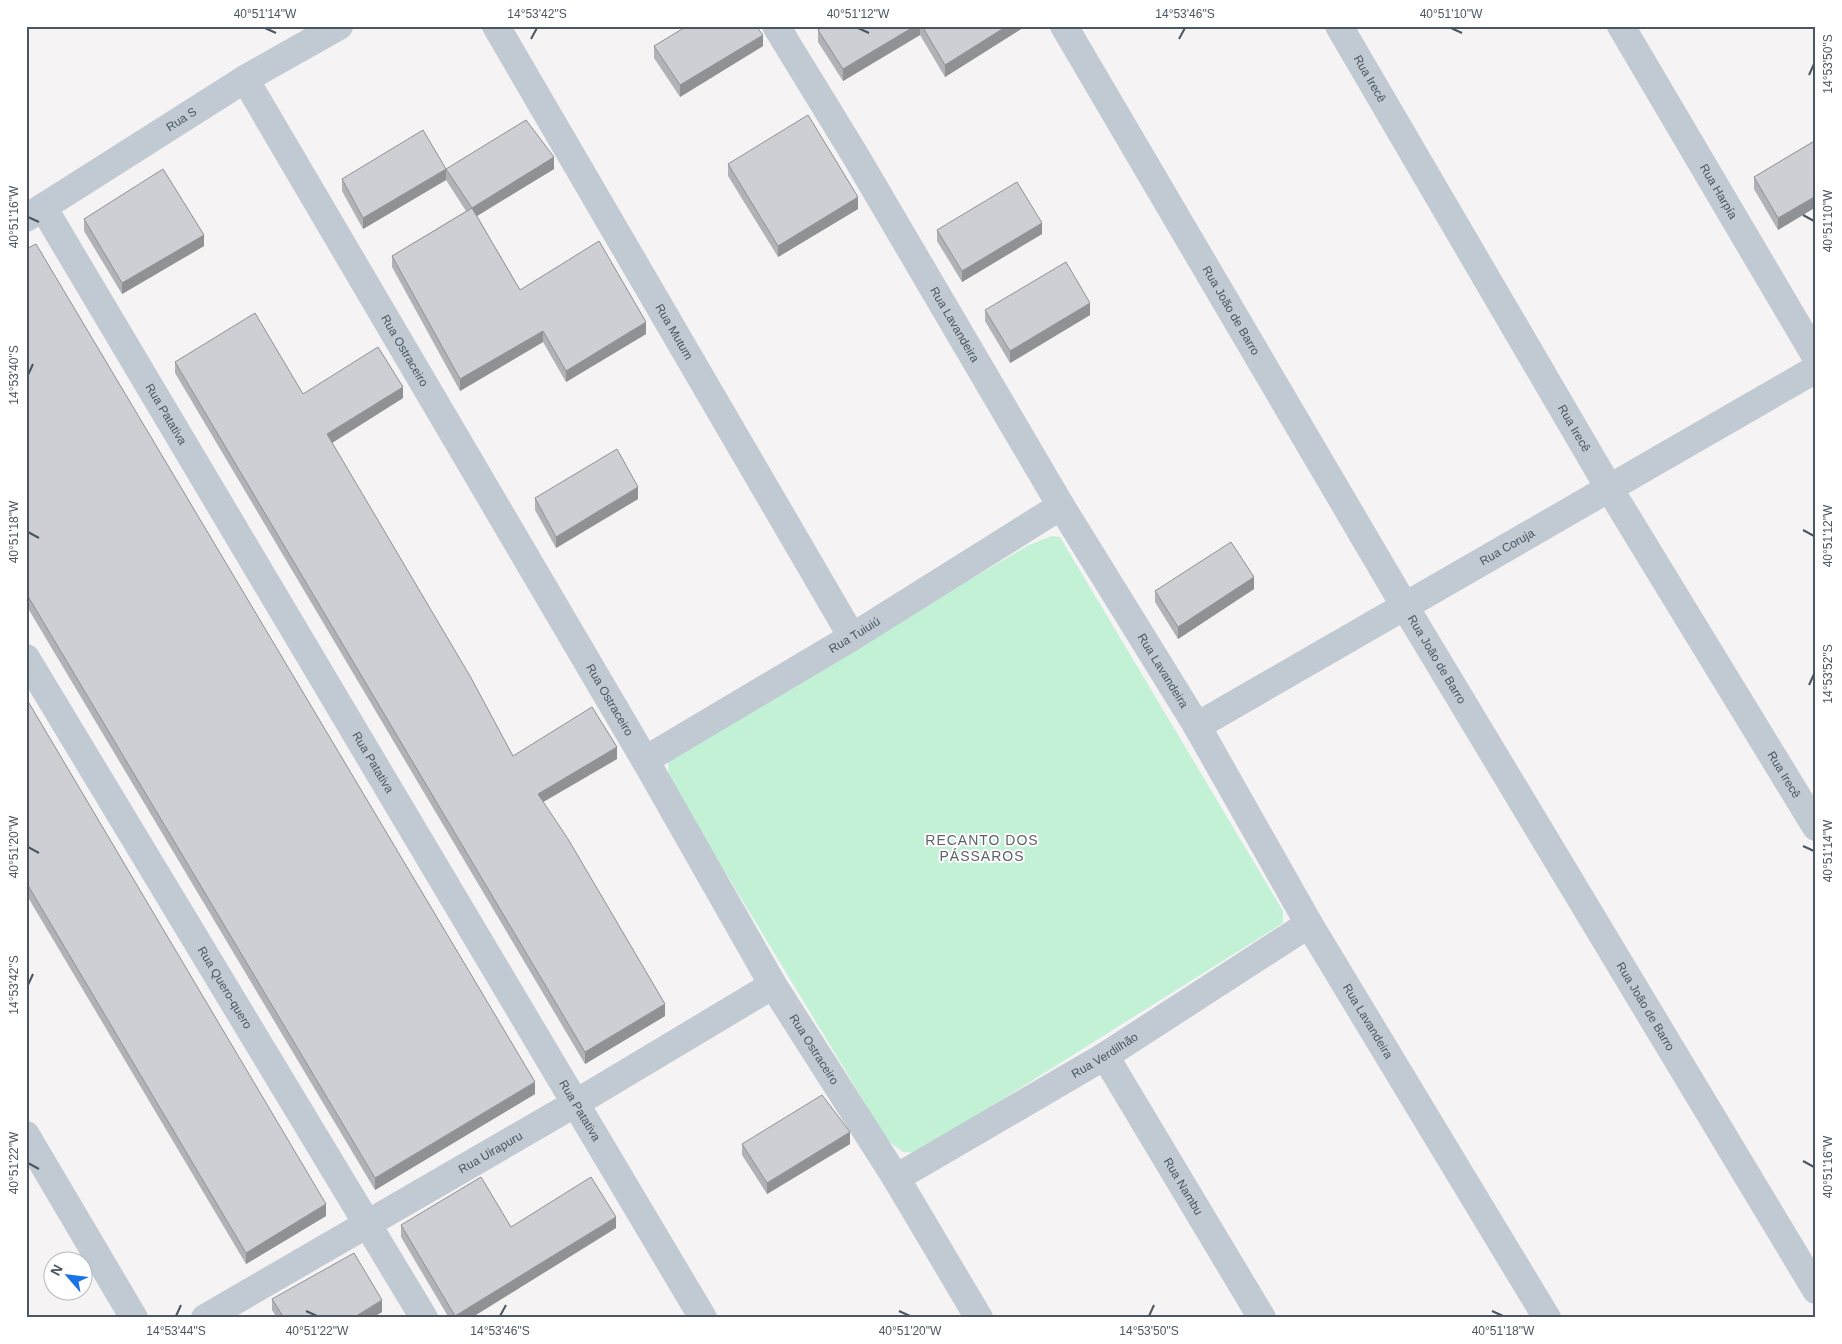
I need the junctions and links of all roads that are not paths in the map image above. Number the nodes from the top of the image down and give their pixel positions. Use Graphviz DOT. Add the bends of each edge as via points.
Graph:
graph roads {
  1 [pos="339,26"];
  2 [pos="496,26"];
  3 [pos="776,26"];
  4 [pos="1064,26"];
  5 [pos="1339,26"];
  6 [pos="1621,26"];
  7 [pos="245,79"];
  8 [pos="35,212"];
  9 [pos="1816,357"];
  10 [pos="1816,369"];
  11 [pos="1609,488"];
  12 [pos="1061,506"];
  13 [pos="1404,605"];
  14 [pos="852,638"];
  15 [pos="26,658"];
  16 [pos="1197,726"];
  17 [pos="645,760"];
  18 [pos="1816,827"];
  19 [pos="1309,924"];
  20 [pos="773,985"];
  21 [pos="1105,1056"];
  22 [pos="576,1103"];
  23 [pos="26,1136"];
  24 [pos="896,1178"];
  25 [pos="368,1223"];
  26 [pos="1816,1290"];
  27 [pos="134,1318"];
  28 [pos="205,1318"];
  29 [pos="424,1318"];
  30 [pos="703,1318"];
  31 [pos="979,1318"];
  32 [pos="1262,1318"];
  33 [pos="1547,1318"];
  1 -- 7 [label="street, Rua S"];
  2 -- 14 [label="street, Rua Mutum"];
  3 -- 12 [label="street, Rua Lavandeira"];
  4 -- 13 [label="street, Rua João de Barro"];
  5 -- 11 [label="street, Rua Irecê"];
  6 -- 9 [label="street, Rua Harpía"];
  7 -- 8 [label="street, Rua S"];
  7 -- 17 [label="street, Rua Ostraceiro"];
  8 -- 22 [label="street, Rua Patativa"];
  10 -- 11 [label="street, Rua Coruja"];
  11 -- 13 [label="street, Rua Coruja"];
  11 -- 18 [label="street, Rua Irecê"];
  12 -- 14 [label="street, Rua Tuiuiú"];
  12 -- 16 [label="street, Rua Lavandeira"];
  13 -- 16 [label="street, Rua Coruja"];
  13 -- 26 [label="street, Rua João de Barro"];
  14 -- 17 [label="street, Rua Tuiuiú"];
  15 -- 25 [label="street, Rua Quero-quero"];
  16 -- 19 [label="street, Rua Lavandeira"];
  17 -- 20 [label="street, Rua Ostraceiro"];
  19 -- 21 [label="street, Rua Verdilhão"];
  19 -- 33 [label="street, Rua Lavandeira"];
  20 -- 22 [label="street, Rua Uirapuru"];
  20 -- 24 [label="street, Rua Ostraceiro"];
  21 -- 24 [label="street, Rua Verdilhão"];
  21 -- 32 [label="street, Rua Nambu"];
  22 -- 25 [label="street, Rua Uirapuru"];
  22 -- 30 [label="street, Rua Patativa"];
  23 -- 27 [label="street"];
  24 -- 31 [label="street, Rua Ostraceiro"];
  25 -- 28 [label="street, Rua Uirapuru"];
  25 -- 29 [label="street, Rua Quero-quero"];
}
